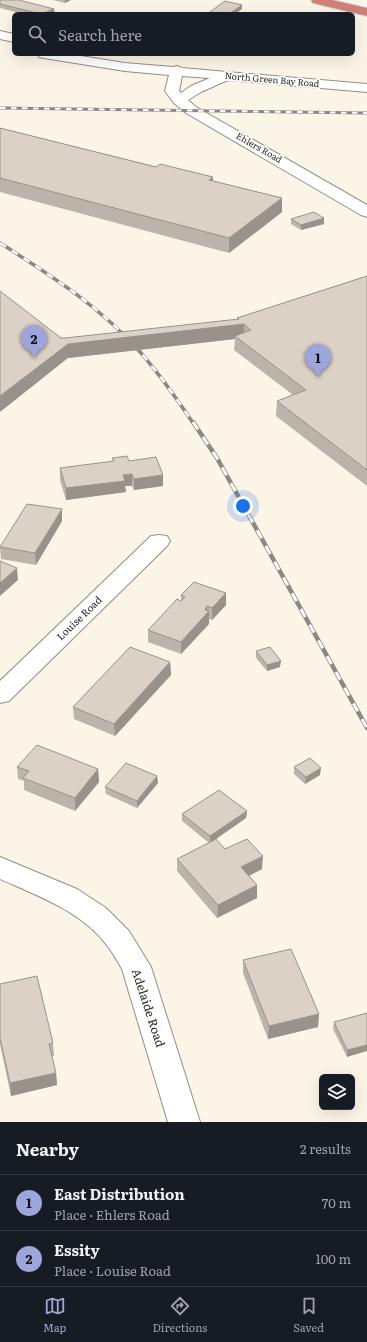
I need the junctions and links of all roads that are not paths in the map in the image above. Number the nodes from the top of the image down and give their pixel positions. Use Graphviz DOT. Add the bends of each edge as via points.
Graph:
graph roads {
  1 [pos="317,0"];
  2 [pos="367,12"];
  3 [pos="0,35"];
  4 [pos="12,38"];
  5 [pos="0,46"];
  6 [pos="12,49"];
  7 [pos="56,56"];
  8 [pos="122,56"];
  9 [pos="176,70"];
  10 [pos="227,76"];
  11 [pos="367,88"];
  12 [pos="179,100"];
  13 [pos="367,212"];
  14 [pos="159,541"];
  15 [pos="0,695"];
  16 [pos="0,867"];
  17 [pos="184,1122"];
  1 -- 2 [label="highway"];
  3 -- 4 [label="street"];
  5 -- 6 [label="street"];
  7 -- 9 [label="street, North Green Bay Road" via="125,67"];
  8 -- 9 [label="street, North Green Bay Road"];
  9 -- 10 [label="street, North Green Bay Road"];
  9 -- 12 [label="street" via="172,91"];
  10 -- 11 [label="street, North Green Bay Road"];
  10 -- 12 [label="street" via="196,89"];
  12 -- 13 [label="street, Ehlers Road" via="191,110"];
  14 -- 15 [label="street, Louise Road"];
  16 -- 17 [label="street, Adelaide Road" via="67,898 96,916 119,939 136,967"];
}
